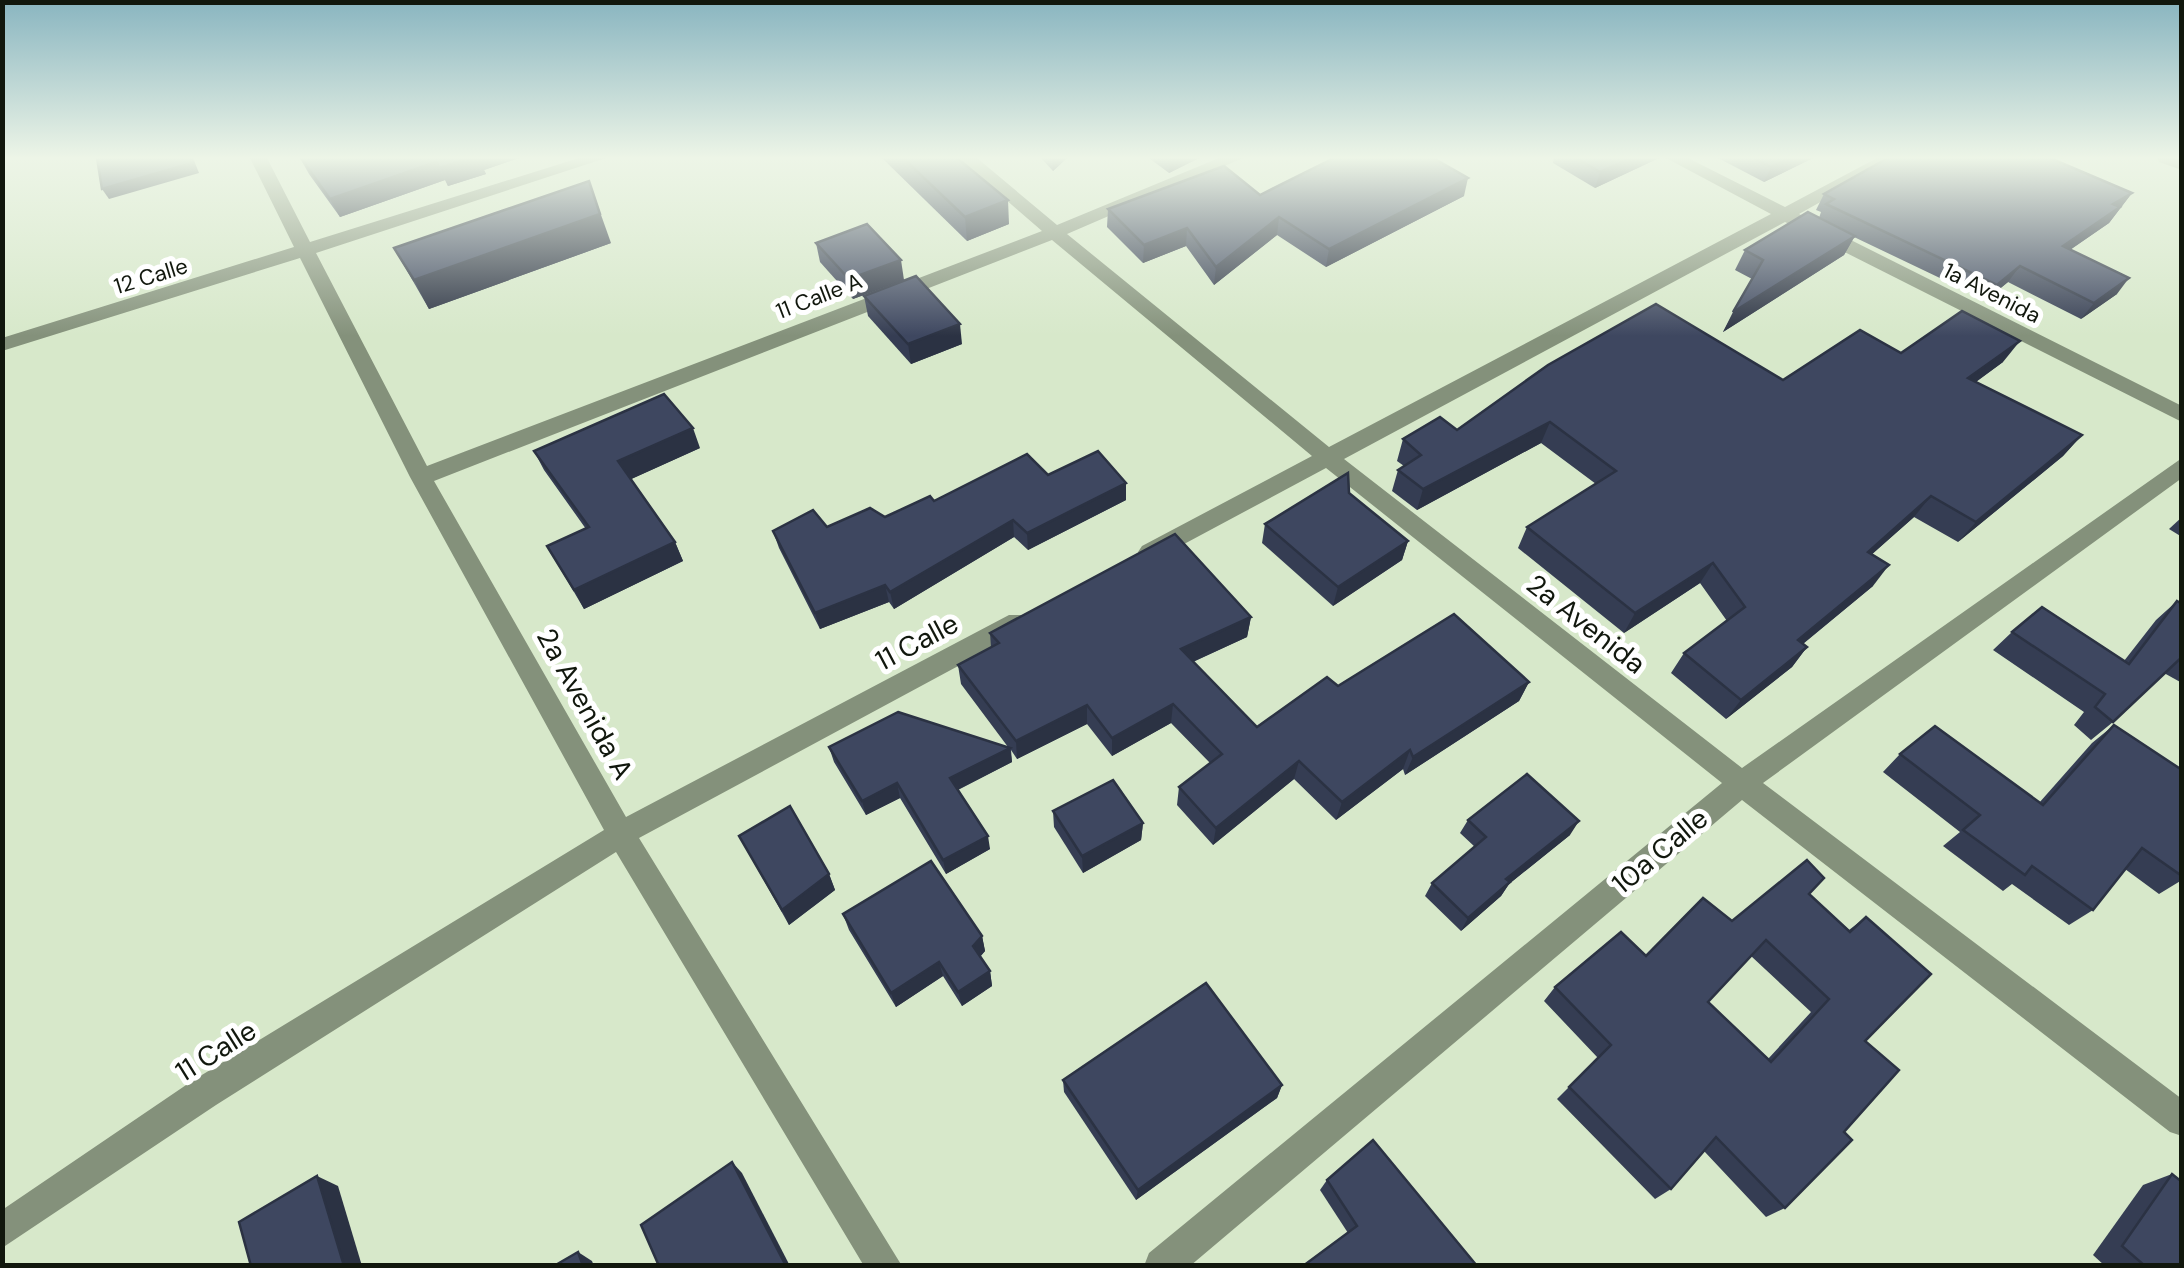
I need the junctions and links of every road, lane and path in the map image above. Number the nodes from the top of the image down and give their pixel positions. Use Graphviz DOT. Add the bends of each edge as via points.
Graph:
graph roads {
  1 [pos="288,217"];
  2 [pos="414,217"];
  3 [pos="1035,217"];
  4 [pos="1091,217"];
  5 [pos="1785,218"];
  6 [pos="1053,233"];
  7 [pos="305,252"];
  8 [pos="2,345"];
  9 [pos="2182,416"];
  10 [pos="1327,458"];
  11 [pos="2182,466"];
  12 [pos="420,477"];
  13 [pos="1133,561"];
  14 [pos="1044,608"];
  15 [pos="1741,784"];
  16 [pos="621,834"];
  17 [pos="2182,1120"];
  18 [pos="2,1231"];
  19 [pos="884,1266"];
  20 [pos="1162,1266"];
  1 -- 7 [label="street, 2a Avenida A"];
  2 -- 7 [label="street, 12 Calle"];
  3 -- 6 [label="street, 2a Avenida"];
  4 -- 6 [label="street, 11 Calle A"];
  5 -- 9 [label="street, 1a Avenida"];
  5 -- 10 [label="street"];
  6 -- 10 [label="street, 2a Avenida"];
  6 -- 12 [label="street, 11 Calle A"];
  7 -- 8 [label="street, 12 Calle"];
  7 -- 12 [label="street, 2a Avenida A"];
  10 -- 13 [label="street"];
  10 -- 15 [label="street, 2a Avenida"];
  11 -- 15 [label="street, 10a Calle"];
  12 -- 16 [label="street, 2a Avenida A"];
  14 -- 16 [label="street, 11 Calle"];
  15 -- 17 [label="street, 2a Avenida"];
  15 -- 20 [label="street, 10a Calle"];
  16 -- 18 [label="street, 11 Calle" via="204,1094"];
  16 -- 19 [label="street, 2a Avenida A"];
}
